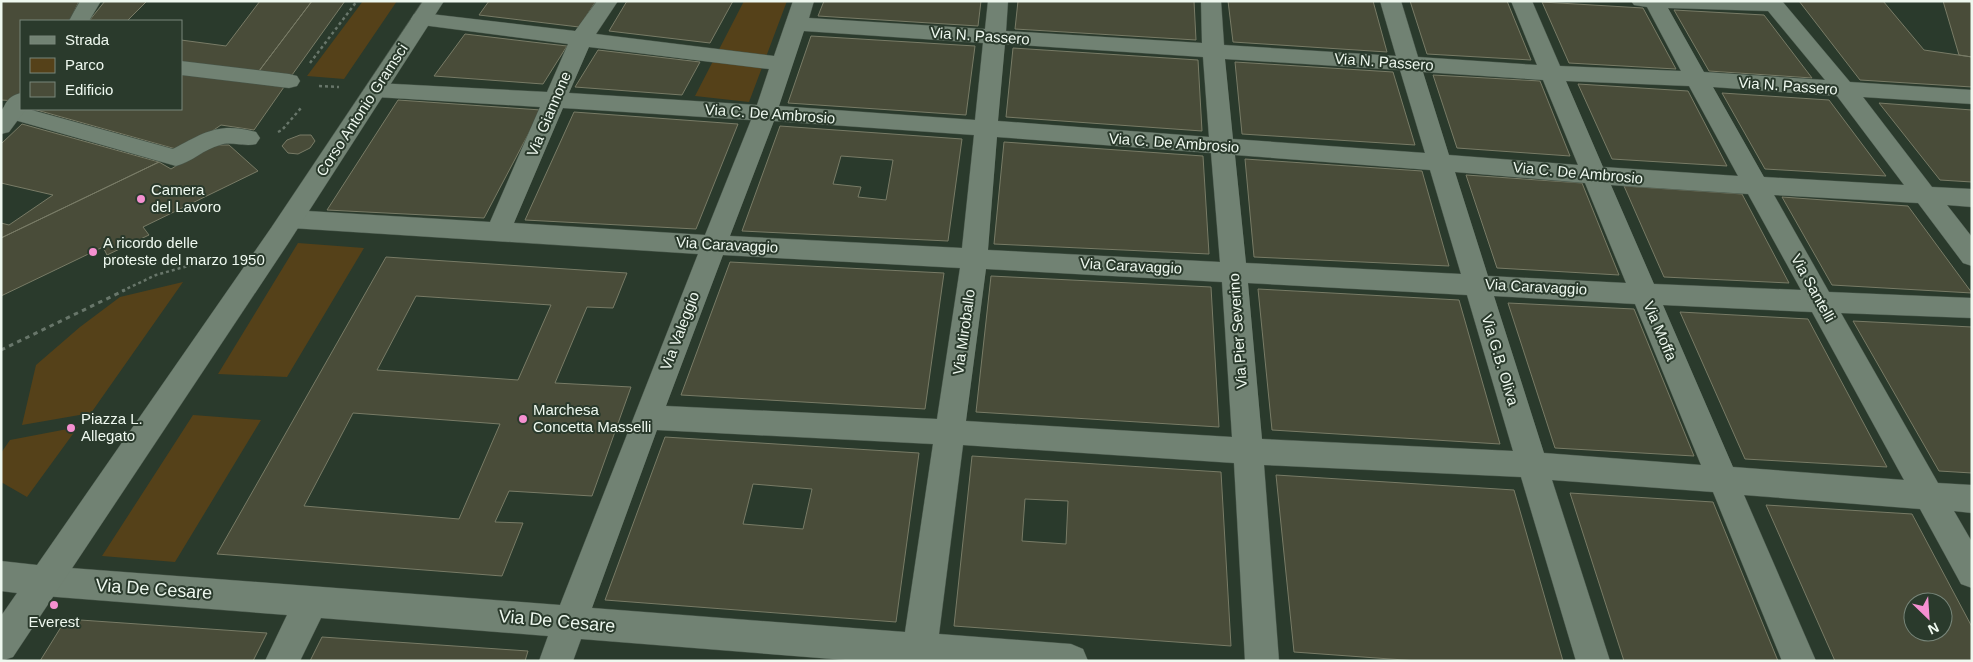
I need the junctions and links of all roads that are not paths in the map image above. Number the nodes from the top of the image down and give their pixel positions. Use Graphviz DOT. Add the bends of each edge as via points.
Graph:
graph roads {
  1 [pos="90,1"];
  2 [pos="608,1"];
  3 [pos="998,1"];
  4 [pos="1211,1"];
  5 [pos="1390,1"];
  6 [pos="1521,1"];
  7 [pos="1647,2"];
  8 [pos="1772,3"];
  9 [pos="428,10"];
  10 [pos="800,13"];
  11 [pos="80,20"];
  12 [pos="996,37"];
  13 [pos="581,39"];
  14 [pos="1213,50"];
  15 [pos="1409,63"];
  16 [pos="782,64"];
  17 [pos="182,68"];
  18 [pos="1551,73"];
  19 [pos="1697,79"];
  20 [pos="288,82"];
  21 [pos="376,90"];
  22 [pos="1845,90"];
  23 [pos="1972,98"];
  24 [pos="555,99"];
  25 [pos="11,109"];
  26 [pos="765,114"];
  27 [pos="985,129"];
  28 [pos="248,138"];
  29 [pos="1221,146"];
  30 [pos="1439,161"];
  31 [pos="1594,175"];
  32 [pos="1757,186"];
  33 [pos="1925,194"];
  34 [pos="1972,198"];
  35 [pos="285,227"];
  36 [pos="498,232"];
  37 [pos="713,244"];
  38 [pos="1972,256"];
  39 [pos="974,258"];
  40 [pos="1234,272"];
  41 [pos="1477,284"];
  42 [pos="1644,294"];
  43 [pos="1821,302"];
  44 [pos="1972,308"];
  45 [pos="647,417"];
  46 [pos="950,432"];
  47 [pos="1247,452"];
  48 [pos="1533,465"];
  49 [pos="1722,478"];
  50 [pos="1929,497"];
  51 [pos="1972,499"];
  52 [pos="1972,573"];
  53 [pos="1,576"];
  54 [pos="44,581"];
  55 [pos="312,601"];
  56 [pos="572,622"];
  57 [pos="1,645"];
  58 [pos="919,655"];
  59 [pos="282,661"];
  60 [pos="556,661"];
  61 [pos="1071,661"];
  62 [pos="1262,661"];
  63 [pos="1593,661"];
  64 [pos="1799,661"];
  1 -- 11 [label="street"];
  2 -- 13 [label="street, Via Giannone"];
  3 -- 12 [label="street, Via Miroballo"];
  4 -- 14 [label="street, Via Pier Severino"];
  5 -- 15 [label="street, Via G.B. Oliva"];
  6 -- 18 [label="street, Via Moffa"];
  7 -- 8 [label="street"];
  7 -- 19 [label="street, Via Santelli"];
  8 -- 22 [label="street"];
  9 -- 13 [label="street"];
  9 -- 21 [label="street, Corso Antonio Gramsci"];
  10 -- 12 [label="street, Via N. Passero"];
  10 -- 16 [label="street, Via Valeggio"];
  12 -- 14 [label="street, Via N. Passero"];
  12 -- 27 [label="street, Via Miroballo"];
  13 -- 16 [label="street"];
  13 -- 24 [label="street, Via Giannone"];
  14 -- 15 [label="street, Via N. Passero"];
  14 -- 29 [label="street, Via Pier Severino"];
  15 -- 18 [label="street, Via N. Passero"];
  15 -- 30 [label="street, Via G.B. Oliva"];
  16 -- 26 [label="street, Via Valeggio"];
  17 -- 20 [label="street"];
  18 -- 19 [label="street, Via N. Passero"];
  18 -- 31 [label="street, Via Moffa"];
  19 -- 22 [label="street, Via N. Passero"];
  19 -- 32 [label="street, Via Santelli"];
  21 -- 24 [label="street, Via C. De Ambrosio"];
  21 -- 35 [label="street, Corso Antonio Gramsci"];
  22 -- 23 [label="street, Via N. Passero"];
  22 -- 33 [label="street"];
  24 -- 26 [label="street, Via C. De Ambrosio"];
  24 -- 36 [label="street, Via Giannone"];
  25 -- 28 [label="street" via="176,158 217,136"];
  26 -- 27 [label="street, Via C. De Ambrosio"];
  26 -- 37 [label="street, Via Valeggio"];
  27 -- 29 [label="street, Via C. De Ambrosio"];
  27 -- 39 [label="street, Via Miroballo"];
  29 -- 30 [label="street, Via C. De Ambrosio"];
  29 -- 40 [label="street, Via Pier Severino"];
  30 -- 31 [label="street, Via C. De Ambrosio"];
  30 -- 41 [label="street, Via G.B. Oliva"];
  31 -- 32 [label="street, Via C. De Ambrosio"];
  31 -- 42 [label="street, Via Moffa"];
  32 -- 33 [label="street, Via C. De Ambrosio"];
  32 -- 43 [label="street, Via Santelli"];
  33 -- 34 [label="street, Via C. De Ambrosio"];
  33 -- 38 [label="street"];
  35 -- 36 [label="street, Via Caravaggio"];
  35 -- 54 [label="street"];
  36 -- 37 [label="street, Via Caravaggio"];
  37 -- 39 [label="street, Via Caravaggio"];
  37 -- 45 [label="street, Via Valeggio"];
  39 -- 40 [label="street, Via Caravaggio"];
  39 -- 46 [label="street, Via Miroballo"];
  40 -- 41 [label="street, Via Caravaggio"];
  40 -- 47 [label="street, Via Pier Severino"];
  41 -- 42 [label="street, Via Caravaggio"];
  41 -- 48 [label="street, Via G.B. Oliva"];
  42 -- 43 [label="street, Via Caravaggio"];
  42 -- 49 [label="street, Via Moffa"];
  43 -- 44 [label="street, Via Caravaggio"];
  43 -- 50 [label="street, Via Santelli"];
  45 -- 46 [label="street"];
  45 -- 56 [label="street, Via Valeggio"];
  46 -- 47 [label="street"];
  46 -- 58 [label="street, Via Miroballo"];
  47 -- 48 [label="street"];
  47 -- 62 [label="street, Via Pier Severino"];
  48 -- 49 [label="street"];
  48 -- 63 [label="street, Via G.B. Oliva"];
  49 -- 50 [label="street"];
  49 -- 64 [label="street, Via Moffa"];
  50 -- 51 [label="street"];
  50 -- 52 [label="street, Via Santelli"];
  53 -- 54 [label="street"];
  54 -- 55 [label="street, Via De Cesare"];
  54 -- 57 [label="street"];
  55 -- 56 [label="street, Via De Cesare"];
  55 -- 59 [label="street"];
  56 -- 58 [label="street, Via De Cesare"];
  56 -- 60 [label="street, Via Valeggio"];
  58 -- 61 [label="street, Via De Cesare"];
}
